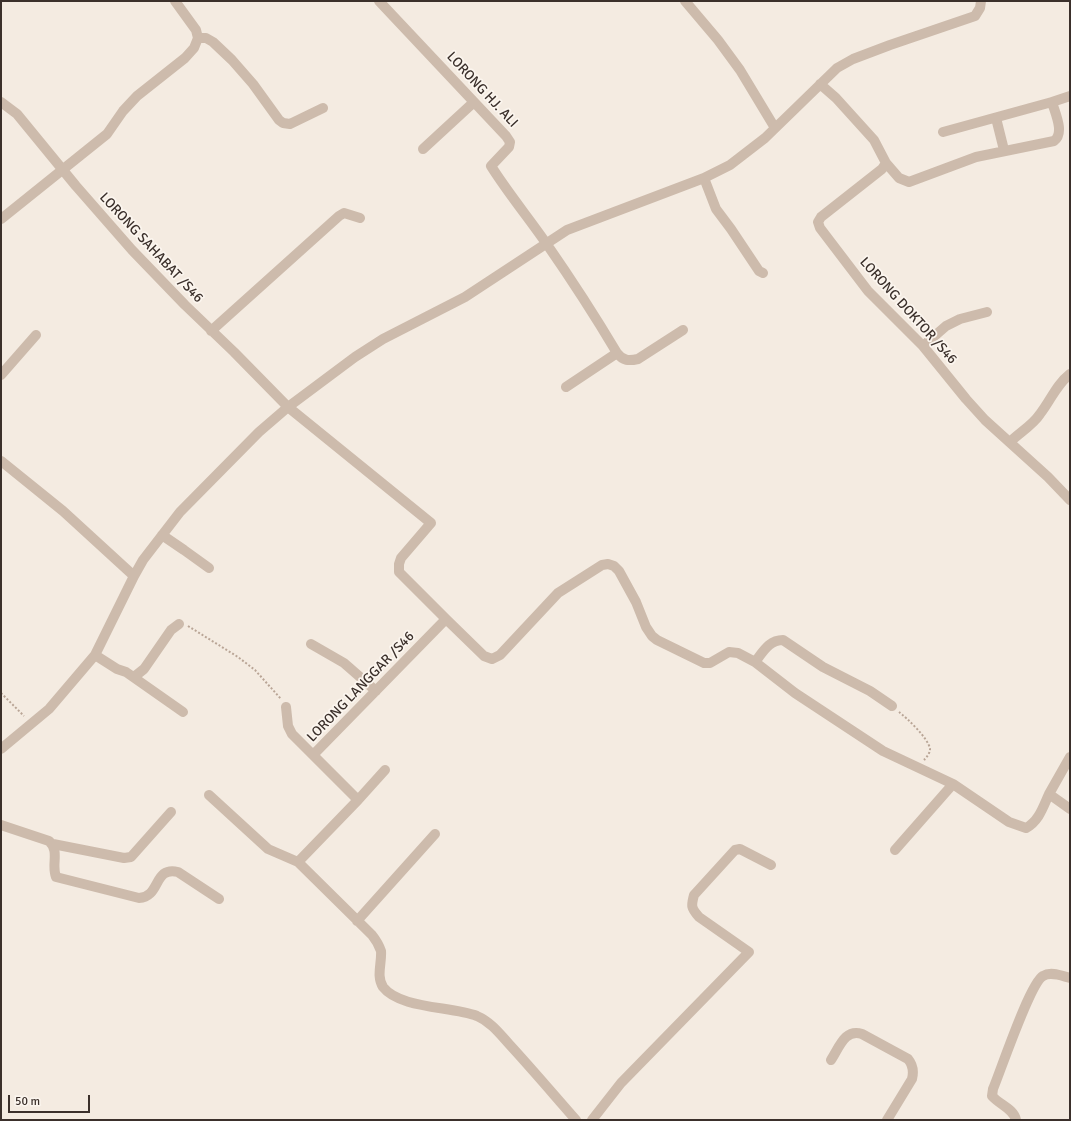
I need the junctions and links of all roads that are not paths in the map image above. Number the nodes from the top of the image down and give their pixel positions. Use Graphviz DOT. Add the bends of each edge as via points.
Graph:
graph roads {
  1 [pos="175,1"];
  2 [pos="379,1"];
  3 [pos="685,1"];
  4 [pos="981,1"];
  5 [pos="198,38"];
  6 [pos="820,84"];
  7 [pos="1070,96"];
  8 [pos="1,102"];
  9 [pos="474,102"];
  10 [pos="1052,102"];
  11 [pos="323,108"];
  12 [pos="996,118"];
  13 [pos="775,128"];
  14 [pos="943,132"];
  15 [pos="423,149"];
  16 [pos="1004,150"];
  17 [pos="886,163"];
  18 [pos="63,170"];
  19 [pos="704,178"];
  20 [pos="360,218"];
  21 [pos="1,219"];
  22 [pos="546,244"];
  23 [pos="763,274"];
  24 [pos="987,312"];
  25 [pos="683,330"];
  26 [pos="211,331"];
  27 [pos="36,335"];
  28 [pos="923,346"];
  29 [pos="617,353"];
  30 [pos="1070,374"];
  31 [pos="1,375"];
  32 [pos="566,387"];
  33 [pos="288,407"];
  34 [pos="1010,442"];
  35 [pos="1,461"];
  36 [pos="1070,500"];
  37 [pos="162,535"];
  38 [pos="209,568"];
  39 [pos="134,576"];
  40 [pos="446,619"];
  41 [pos="179,624"];
  42 [pos="311,644"];
  43 [pos="95,655"];
  44 [pos="755,662"];
  45 [pos="134,678"];
  46 [pos="376,691"];
  47 [pos="892,706"];
  48 [pos="286,707"];
  49 [pos="183,712"];
  50 [pos="1,749"];
  51 [pos="313,755"];
  52 [pos="1070,758"];
  53 [pos="385,770"];
  54 [pos="953,784"];
  55 [pos="1049,794"];
  56 [pos="209,795"];
  57 [pos="358,800"];
  58 [pos="1070,809"];
  59 [pos="171,812"];
  60 [pos="1,825"];
  61 [pos="435,834"];
  62 [pos="53,844"];
  63 [pos="895,850"];
  64 [pos="298,862"];
  65 [pos="771,865"];
  66 [pos="219,899"];
  67 [pos="357,921"];
  68 [pos="1070,978"];
  69 [pos="832,1060"];
  70 [pos="576,1120"];
  71 [pos="592,1120"];
  72 [pos="887,1120"];
  73 [pos="1016,1120"];
  1 -- 5 [label="street" via="196,30"];
  2 -- 9 [label="street, LORONG HJ. ALI"];
  3 -- 13 [label="street" via="718,40"];
  4 -- 6 [label="street" via="975,16 853,59 837,68"];
  5 -- 11 [label="street" via="206,38 213,42 232,60 283,123 290,124"];
  5 -- 18 [label="street" via="194,48 185,58 137,96 123,111 108,134"];
  6 -- 13 [label="street"];
  6 -- 17 [label="street" via="874,140"];
  7 -- 10 [label="street"];
  8 -- 18 [label="street, LORONG SAHABAT /S46" via="17,114"];
  9 -- 15 [label="street"];
  9 -- 22 [label="street, LORONG HJ. ALI" via="510,142 509,147 491,166"];
  10 -- 12 [label="street"];
  10 -- 16 [label="street" via="1059,131 1057,139"];
  12 -- 14 [label="street"];
  12 -- 16 [label="street"];
  13 -- 19 [label="street" via="730,165"];
  16 -- 17 [label="street" via="976,157 909,182 899,178"];
  17 -- 28 [label="street, LORONG DOKTOR /S46" via="882,170 821,216 818,225 868,291"];
  18 -- 21 [label="street"];
  18 -- 26 [label="street, LORONG SAHABAT /S46" via="132,250"];
  19 -- 22 [label="street" via="567,230"];
  19 -- 23 [label="street" via="716,209"];
  20 -- 26 [label="street" via="344,213 339,216"];
  22 -- 29 [label="street"];
  22 -- 33 [label="street" via="465,297 383,339"];
  24 -- 28 [label="street" via="960,319 946,326"];
  25 -- 29 [label="street" via="638,359 630,361 621,358"];
  26 -- 33 [label="street, LORONG SAHABAT /S46"];
  27 -- 31 [label="street"];
  28 -- 34 [label="street, LORONG DOKTOR /S46" via="985,420"];
  29 -- 32 [label="street"];
  30 -- 34 [label="street" via="1053,392 1039,416"];
  33 -- 37 [label="street" via="259,432 180,512"];
  33 -- 40 [label="street" via="431,523 401,558 398,564 399,572"];
  34 -- 36 [label="street, LORONG DOKTOR /S46"];
  35 -- 39 [label="street" via="63,511"];
  37 -- 38 [label="street"];
  37 -- 39 [label="street"];
  39 -- 43 [label="street"];
  40 -- 44 [label="street" via="484,656 496,658 558,593 602,565 608,564 619,571 646,627 657,640 704,663 710,663 732,651"];
  40 -- 46 [label="street, LORONG LANGGAR /S46"];
  41 -- 45 [label="street" via="144,670"];
  42 -- 46 [label="street" via="344,663"];
  43 -- 45 [label="street"];
  43 -- 50 [label="street" via="49,709"];
  44 -- 47 [label="street" via="771,643 782,640 823,667 870,691"];
  44 -- 54 [label="street" via="796,693 883,751"];
  45 -- 49 [label="street"];
  46 -- 51 [label="street, LORONG LANGGAR /S46"];
  48 -- 51 [label="street" via="288,726 292,734"];
  51 -- 57 [label="street, LORONG LANGGAR /S46"];
  52 -- 55 [label="street"];
  53 -- 57 [label="street"];
  54 -- 55 [label="street" via="1009,822 1026,828 1037,819"];
  54 -- 63 [label="street"];
  55 -- 58 [label="street"];
  56 -- 64 [label="street" via="268,849"];
  57 -- 64 [label="street"];
  59 -- 62 [label="street" via="131,857 124,858"];
  60 -- 62 [label="street" via="49,840"];
  61 -- 67 [label="street"];
  62 -- 66 [label="street" via="56,876 145,898 163,873 170,870 178,872"];
  64 -- 67 [label="street"];
  65 -- 71 [label="street" via="740,849 734,850 694,895 692,910 749,952 621,1083"];
  67 -- 70 [label="street" via="378,944 381,952 380,979 383,987 395,997 414,1003 463,1011 490,1024"];
  68 -- 73 [label="street" via="1052,974 1044,975 1037,980 993,1089 992,1096 1014,1112"];
  69 -- 72 [label="street" via="846,1035 855,1032 908,1059 913,1067 912,1079"];
}
